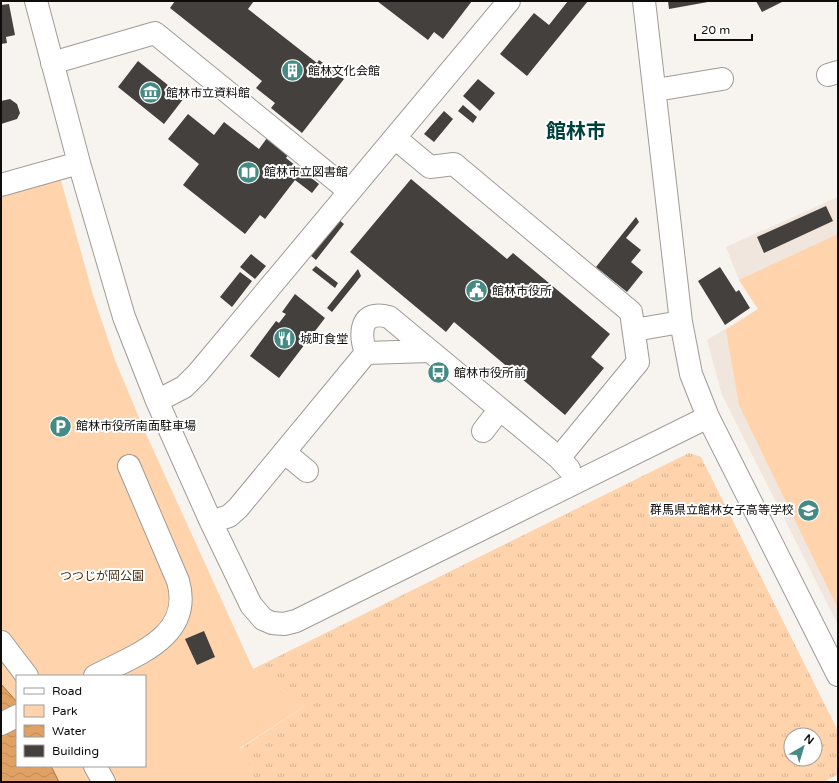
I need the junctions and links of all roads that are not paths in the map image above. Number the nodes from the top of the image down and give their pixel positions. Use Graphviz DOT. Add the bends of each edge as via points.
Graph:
graph roads {
  1 [pos="36,1"];
  2 [pos="509,1"];
  3 [pos="644,1"];
  4 [pos="52,63"];
  5 [pos="722,79"];
  6 [pos="656,90"];
  7 [pos="395,138"];
  8 [pos="79,163"];
  9 [pos="1,185"];
  10 [pos="349,191"];
  11 [pos="681,322"];
  12 [pos="634,330"];
  13 [pos="429,350"];
  14 [pos="366,353"];
  15 [pos="157,402"];
  16 [pos="500,409"];
  17 [pos="708,417"];
  18 [pos="483,430"];
  19 [pos="284,452"];
  20 [pos="559,458"];
  21 [pos="129,466"];
  22 [pos="307,472"];
  23 [pos="577,482"];
  24 [pos="211,522"];
  25 [pos="1,642"];
  26 [pos="26,675"];
  27 [pos="97,675"];
  28 [pos="838,675"];
  29 [pos="16,716"];
  30 [pos="1,724"];
  31 [pos="96,767"];
  32 [pos="104,782"];
  1 -- 4 [label="street"];
  2 -- 7 [label="street"];
  3 -- 6 [label="street"];
  4 -- 8 [label="street"];
  4 -- 10 [label="street" via="155,33"];
  5 -- 6 [label="street"];
  6 -- 11 [label="street"];
  7 -- 10 [label="street"];
  7 -- 12 [label="street" via="430,167 454,164 631,312"];
  8 -- 9 [label="street"];
  8 -- 15 [label="street" via="124,317"];
  10 -- 15 [label="street" via="198,373 184,387"];
  11 -- 12 [label="street"];
  11 -- 17 [label="street" via="691,374"];
  12 -- 20 [label="street" via="638,362"];
  13 -- 14 [label="street"];
  13 -- 14 [label="street" via="389,317 383,315 370,318 364,324 361,338"];
  13 -- 16 [label="street"];
  14 -- 19 [label="street"];
  15 -- 24 [label="street"];
  16 -- 18 [label="street"];
  16 -- 20 [label="street"];
  17 -- 23 [label="street"];
  17 -- 28 [label="street"];
  19 -- 22 [label="street"];
  19 -- 24 [label="street" via="238,508 229,516"];
  20 -- 23 [label="street"];
  21 -- 27 [label="street" via="178,581 180,608 174,625 163,638"];
  23 -- 24 [label="street" via="296,621 284,624 272,623 263,618 252,605"];
  25 -- 26 [label="street"];
  29 -- 30 [label="street"];
  31 -- 32 [label="street"];
}
